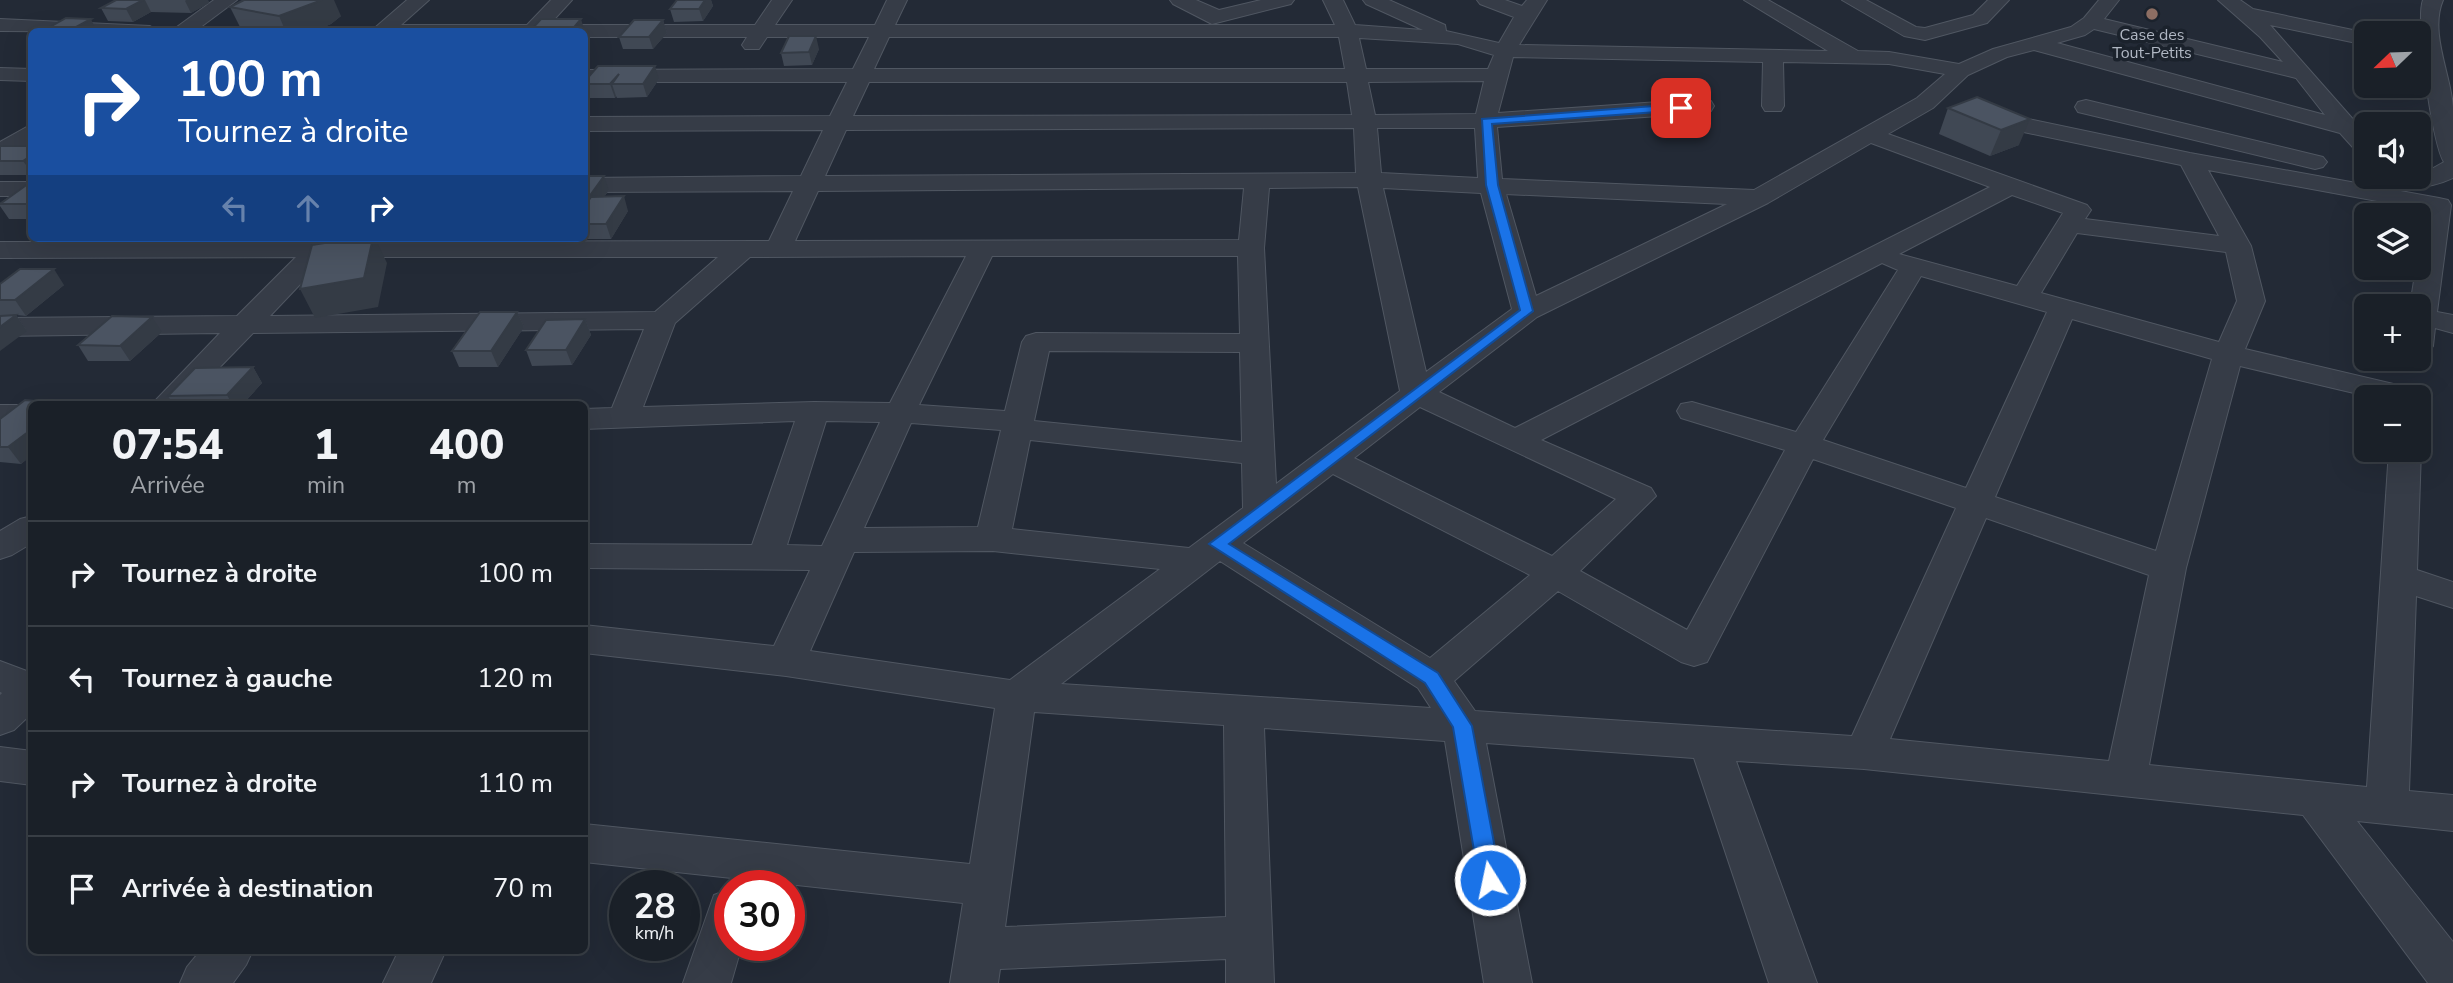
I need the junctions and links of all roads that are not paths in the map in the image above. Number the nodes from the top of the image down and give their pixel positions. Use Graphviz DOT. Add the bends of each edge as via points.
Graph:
graph roads {
  1 [pos="227,0"];
  2 [pos="419,0"];
  3 [pos="562,0"];
  4 [pos="782,0"];
  5 [pos="897,0"];
  6 [pos="1180,0"];
  7 [pos="1284,0"];
  8 [pos="1333,0"];
  9 [pos="1373,0"];
  10 [pos="1487,0"];
  11 [pos="1754,0"];
  12 [pos="1852,0"];
  13 [pos="1999,0"];
  14 [pos="2109,0"];
  15 [pos="2267,0"];
  16 [pos="2432,3"];
  17 [pos="2236,6"];
  18 [pos="1530,7"];
  19 [pos="2453,8"];
  20 [pos="1217,17"];
  21 [pos="2429,21"];
  22 [pos="2091,22"];
  23 [pos="0,25"];
  24 [pos="64,28"];
  25 [pos="186,28"];
  26 [pos="385,28"];
  27 [pos="535,28"];
  28 [pos="588,31"];
  29 [pos="761,31"];
  30 [pos="882,31"];
  31 [pos="1163,31"];
  32 [pos="1348,31"];
  33 [pos="2354,36"];
  34 [pos="1459,38"];
  35 [pos="2036,44"];
  36 [pos="1504,51"];
  37 [pos="2431,52"];
  38 [pos="2218,53"];
  39 [pos="1773,56"];
  40 [pos="2453,56"];
  41 [pos="1853,57"];
  42 [pos="2112,65"];
  43 [pos="2431,65"];
  44 [pos="1961,71"];
  45 [pos="0,74"];
  46 [pos="862,74"];
  47 [pos="1357,74"];
  48 [pos="2304,74"];
  49 [pos="28,75"];
  50 [pos="1497,75"];
  51 [pos="588,76"];
  52 [pos="732,76"];
  53 [pos="2187,85"];
  54 [pos="2447,103"];
  55 [pos="1703,106"];
  56 [pos="1773,106"];
  57 [pos="2086,107"];
  58 [pos="1947,108"];
  59 [pos="1486,121"];
  60 [pos="1365,122"];
  61 [pos="2151,122"];
  62 [pos="838,123"];
  63 [pos="588,124"];
  64 [pos="2347,128"];
  65 [pos="0,131"];
  66 [pos="28,132"];
  67 [pos="28,134"];
  68 [pos="1870,135"];
  69 [pos="2354,135"];
  70 [pos="2069,136"];
  71 [pos="0,152"];
  72 [pos="2452,154"];
  73 [pos="2190,160"];
  74 [pos="2286,166"];
  75 [pos="2354,173"];
  76 [pos="2431,177"];
  77 [pos="1369,180"];
  78 [pos="1257,181"];
  79 [pos="810,184"];
  80 [pos="588,185"];
  81 [pos="1492,185"];
  82 [pos="2010,186"];
  83 [pos="0,189"];
  84 [pos="28,189"];
  85 [pos="2409,189"];
  86 [pos="1759,198"];
  87 [pos="2295,204"];
  88 [pos="2446,209"];
  89 [pos="2068,224"];
  90 [pos="324,243"];
  91 [pos="2238,246"];
  92 [pos="745,247"];
  93 [pos="779,247"];
  94 [pos="1251,248"];
  95 [pos="0,250"];
  96 [pos="982,250"];
  97 [pos="1876,255"];
  98 [pos="1913,267"];
  99 [pos="2429,294"];
  100 [pos="2024,298"];
  101 [pos="2062,309"];
  102 [pos="1527,311"];
  103 [pos="2431,319"];
  104 [pos="662,320"];
  105 [pos="246,323"];
  106 [pos="2453,324"];
  107 [pos="0,327"];
  108 [pos="1252,343"];
  109 [pos="2228,354"];
  110 [pos="2358,385"];
  111 [pos="1416,393"];
  112 [pos="170,401"];
  113 [pos="814,411"];
  114 [pos="1692,411"];
  115 [pos="900,412"];
  116 [pos="0,414"];
  117 [pos="28,414"];
  118 [pos="624,417"];
  119 [pos="588,419"];
  120 [pos="1017,425"];
  121 [pos="1515,441"];
  122 [pos="1804,445"];
  123 [pos="1258,454"];
  124 [pos="1329,459"];
  125 [pos="2405,462"];
  126 [pos="1976,503"];
  127 [pos="1260,512"];
  128 [pos="993,539"];
  129 [pos="837,549"];
  130 [pos="1207,553"];
  131 [pos="588,556"];
  132 [pos="765,558"];
  133 [pos="2168,568"];
  134 [pos="1556,573"];
  135 [pos="2400,578"];
  136 [pos="2453,595"];
  137 [pos="588,639"];
  138 [pos="786,662"];
  139 [pos="0,676"];
  140 [pos="1432,678"];
  141 [pos="28,687"];
  142 [pos="28,693"];
  143 [pos="1017,696"];
  144 [pos="1244,712"];
  145 [pos="0,719"];
  146 [pos="1463,726"];
  147 [pos="1709,741"];
  148 [pos="1864,753"];
  149 [pos="0,764"];
  150 [pos="28,768"];
  151 [pos="2126,778"];
  152 [pos="2314,798"];
  153 [pos="2387,806"];
  154 [pos="2453,813"];
  155 [pos="588,844"];
  156 [pos="725,870"];
  157 [pos="805,876"];
  158 [pos="989,886"];
  159 [pos="1249,937"];
  160 [pos="227,954"];
  161 [pos="421,954"];
  162 [pos="714,960"];
  163 [pos="977,966"];
  164 [pos="2453,979"];
  165 [pos="204,983"];
  166 [pos="407,983"];
  167 [pos="707,983"];
  168 [pos="1250,983"];
  169 [pos="1508,983"];
  170 [pos="1793,983"];
  1 -- 25 [label="street"];
  2 -- 26 [label="street"];
  3 -- 27 [label="street"];
  4 -- 29 [label="street"];
  5 -- 30 [label="street"];
  6 -- 20 [label="street"];
  7 -- 20 [label="street"];
  8 -- 32 [label="street"];
  9 -- 34 [label="street"];
  10 -- 18 [label="street"];
  11 -- 41 [label="street"];
  12 -- 13 [label="street" via="1911,32 1925,34 1980,19"];
  14 -- 22 [label="street"];
  15 -- 17 [label="street"];
  16 -- 19 [label="street"];
  16 -- 21 [label="street"];
  17 -- 33 [label="street"];
  17 -- 48 [label="street"];
  18 -- 36 [label="street"];
  20 -- 31 [label="street"];
  22 -- 35 [label="street" via="2078,31"];
  22 -- 38 [label="street"];
  23 -- 24 [label="street"];
  28 -- 29 [label="street"];
  29 -- 30 [label="street"];
  29 -- 52 [label="street"];
  30 -- 31 [label="street"];
  30 -- 46 [label="street"];
  31 -- 32 [label="street"];
  32 -- 34 [label="street"];
  32 -- 47 [label="street"];
  34 -- 36 [label="street"];
  35 -- 42 [label="street"];
  35 -- 44 [label="street" via="2000,53"];
  36 -- 39 [label="street"];
  36 -- 50 [label="street"];
  37 -- 40 [label="street"];
  38 -- 48 [label="street"];
  38 -- 53 [label="street"];
  39 -- 41 [label="street"];
  39 -- 56 [label="street"];
  41 -- 44 [label="street" via="1889,58"];
  42 -- 53 [label="street"];
  42 -- 57 [label="street"];
  43 -- 54 [label="street"];
  44 -- 58 [label="street"];
  45 -- 49 [label="street"];
  46 -- 47 [label="street"];
  46 -- 52 [label="street"];
  46 -- 62 [label="street"];
  47 -- 50 [label="street"];
  47 -- 60 [label="street"];
  48 -- 64 [label="street"];
  50 -- 59 [label="street"];
  51 -- 52 [label="street"];
  53 -- 61 [label="street"];
  53 -- 64 [label="street"];
  54 -- 72 [label="street"];
  55 -- 59 [label="street"];
  57 -- 61 [label="street"];
  57 -- 70 [label="street"];
  58 -- 68 [label="street"];
  58 -- 70 [label="street"];
  59 -- 60 [label="street"];
  59 -- 81 [label="street"];
  60 -- 62 [label="street"];
  60 -- 77 [label="street"];
  61 -- 74 [label="street"];
  62 -- 63 [label="street"];
  62 -- 79 [label="street"];
  64 -- 69 [label="street"];
  65 -- 66 [label="street"];
  67 -- 71 [label="street"];
  68 -- 82 [label="street"];
  68 -- 86 [label="street"];
  70 -- 73 [label="street"];
  72 -- 76 [label="street" via="2442,177"];
  73 -- 74 [label="street"];
  73 -- 91 [label="street"];
  74 -- 75 [label="street"];
  74 -- 87 [label="street"];
  74 -- 88 [label="street"];
  77 -- 78 [label="street"];
  77 -- 81 [label="street"];
  77 -- 111 [label="street"];
  78 -- 79 [label="street"];
  78 -- 94 [label="street"];
  79 -- 80 [label="street"];
  79 -- 93 [label="street"];
  81 -- 86 [label="street"];
  81 -- 102 [label="street"];
  82 -- 89 [label="street" via="2078,210"];
  82 -- 97 [label="street"];
  83 -- 84 [label="street"];
  85 -- 88 [label="street"];
  86 -- 102 [label="street"];
  88 -- 99 [label="street"];
  89 -- 91 [label="street"];
  89 -- 100 [label="street"];
  90 -- 92 [label="street"];
  90 -- 95 [label="street"];
  90 -- 105 [label="street"];
  91 -- 109 [label="street" via="2251,301"];
  92 -- 93 [label="street"];
  92 -- 104 [label="street"];
  93 -- 96 [label="street"];
  94 -- 96 [label="street"];
  94 -- 108 [label="street"];
  96 -- 115 [label="street"];
  97 -- 98 [label="street"];
  97 -- 121 [label="street"];
  98 -- 100 [label="street"];
  98 -- 122 [label="street"];
  100 -- 101 [label="street"];
  101 -- 109 [label="street"];
  101 -- 126 [label="street"];
  102 -- 111 [label="street"];
  103 -- 106 [label="street"];
  104 -- 105 [label="street"];
  104 -- 118 [label="street"];
  105 -- 107 [label="street"];
  105 -- 112 [label="street"];
  108 -- 120 [label="street" via="1037,342"];
  108 -- 123 [label="street"];
  109 -- 110 [label="street"];
  109 -- 133 [label="street"];
  111 -- 121 [label="street"];
  111 -- 124 [label="street"];
  113 -- 115 [label="street"];
  113 -- 118 [label="street"];
  113 -- 132 [label="street"];
  114 -- 122 [label="street"];
  115 -- 120 [label="street"];
  115 -- 129 [label="street"];
  116 -- 117 [label="street"];
  118 -- 119 [label="street"];
  120 -- 123 [label="street"];
  120 -- 128 [label="street"];
  121 -- 134 [label="street" via="1639,496"];
  122 -- 126 [label="street"];
  122 -- 134 [label="street" via="1694,652"];
  123 -- 127 [label="street"];
  124 -- 127 [label="street"];
  124 -- 134 [label="street"];
  125 -- 135 [label="street"];
  126 -- 133 [label="street"];
  126 -- 148 [label="street"];
  127 -- 130 [label="street"];
  128 -- 129 [label="street"];
  128 -- 130 [label="street"];
  129 -- 132 [label="street"];
  129 -- 138 [label="street"];
  130 -- 140 [label="street"];
  130 -- 143 [label="street"];
  131 -- 132 [label="street"];
  133 -- 151 [label="street"];
  134 -- 140 [label="street"];
  135 -- 136 [label="street"];
  135 -- 153 [label="street"];
  137 -- 138 [label="street"];
  138 -- 143 [label="street"];
  139 -- 141 [label="street"];
  140 -- 146 [label="street"];
  142 -- 145 [label="street"];
  143 -- 144 [label="street"];
  143 -- 158 [label="street"];
  144 -- 146 [label="street"];
  144 -- 159 [label="street"];
  146 -- 147 [label="street"];
  146 -- 169 [label="street"];
  147 -- 148 [label="street"];
  147 -- 170 [label="street"];
  148 -- 151 [label="street"];
  149 -- 150 [label="street"];
  151 -- 152 [label="street"];
  152 -- 153 [label="street"];
  152 -- 164 [label="street"];
  153 -- 154 [label="street"];
  155 -- 156 [label="street"];
  157 -- 158 [label="street"];
  158 -- 163 [label="street"];
  159 -- 163 [label="street"];
  159 -- 168 [label="street"];
  160 -- 165 [label="street"];
  161 -- 166 [label="street"];
  162 -- 167 [label="street"];
}
